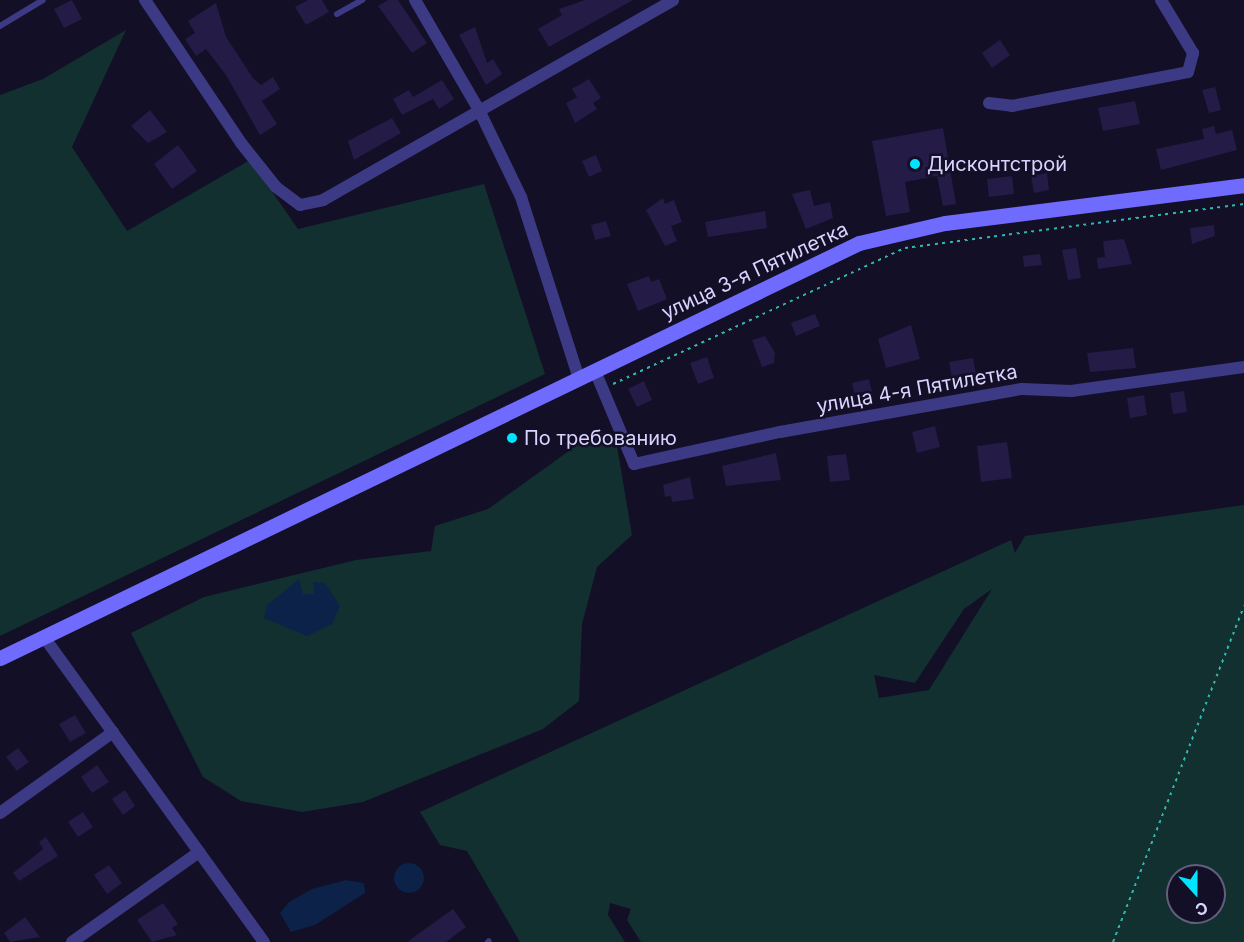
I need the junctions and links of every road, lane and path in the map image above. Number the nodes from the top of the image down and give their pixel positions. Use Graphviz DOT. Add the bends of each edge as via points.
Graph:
graph roads {
  1 [pos="43,0"];
  2 [pos="145,0"];
  3 [pos="362,0"];
  4 [pos="673,0"];
  5 [pos="1161,0"];
  6 [pos="420,2"];
  7 [pos="337,14"];
  8 [pos="0,26"];
  9 [pos="988,103"];
  10 [pos="479,110"];
  11 [pos="1244,185"];
  12 [pos="1244,204"];
  13 [pos="1244,367"];
  14 [pos="594,371"];
  15 [pos="579,379"];
  16 [pos="602,389"];
  17 [pos="1244,606"];
  18 [pos="44,637"];
  19 [pos="0,658"];
  20 [pos="113,732"];
  21 [pos="0,813"];
  22 [pos="199,852"];
  23 [pos="72,942"];
  24 [pos="264,942"];
  25 [pos="1113,942"];
  1 -- 8 [label="lane"];
  2 -- 10 [label="street" via="241,143 276,187 300,205 323,200"];
  3 -- 7 [label="lane"];
  4 -- 10 [label="street"];
  5 -- 9 [label="street" via="1193,53 1188,72 1012,106"];
  6 -- 10 [label="street"];
  10 -- 15 [label="street" via="521,197"];
  11 -- 14 [label="main road, улица 3-я Пятилетка" via="945,223 859,243"];
  12 -- 16 [label="path" via="905,248"];
  13 -- 16 [label="street, улица 4-я Пятилетка" via="1071,391 1022,389 634,464"];
  14 -- 15 [label="main road, улица 3-я Пятилетка"];
  14 -- 16 [label="street"];
  15 -- 18 [label="main road, улица 3-я Пятилетка"];
  17 -- 25 [label="path"];
  18 -- 19 [label="main road, улица 3-я Пятилетка"];
  18 -- 20 [label="street"];
  20 -- 21 [label="street"];
  20 -- 22 [label="street"];
  22 -- 23 [label="street"];
  22 -- 24 [label="street"];
}
